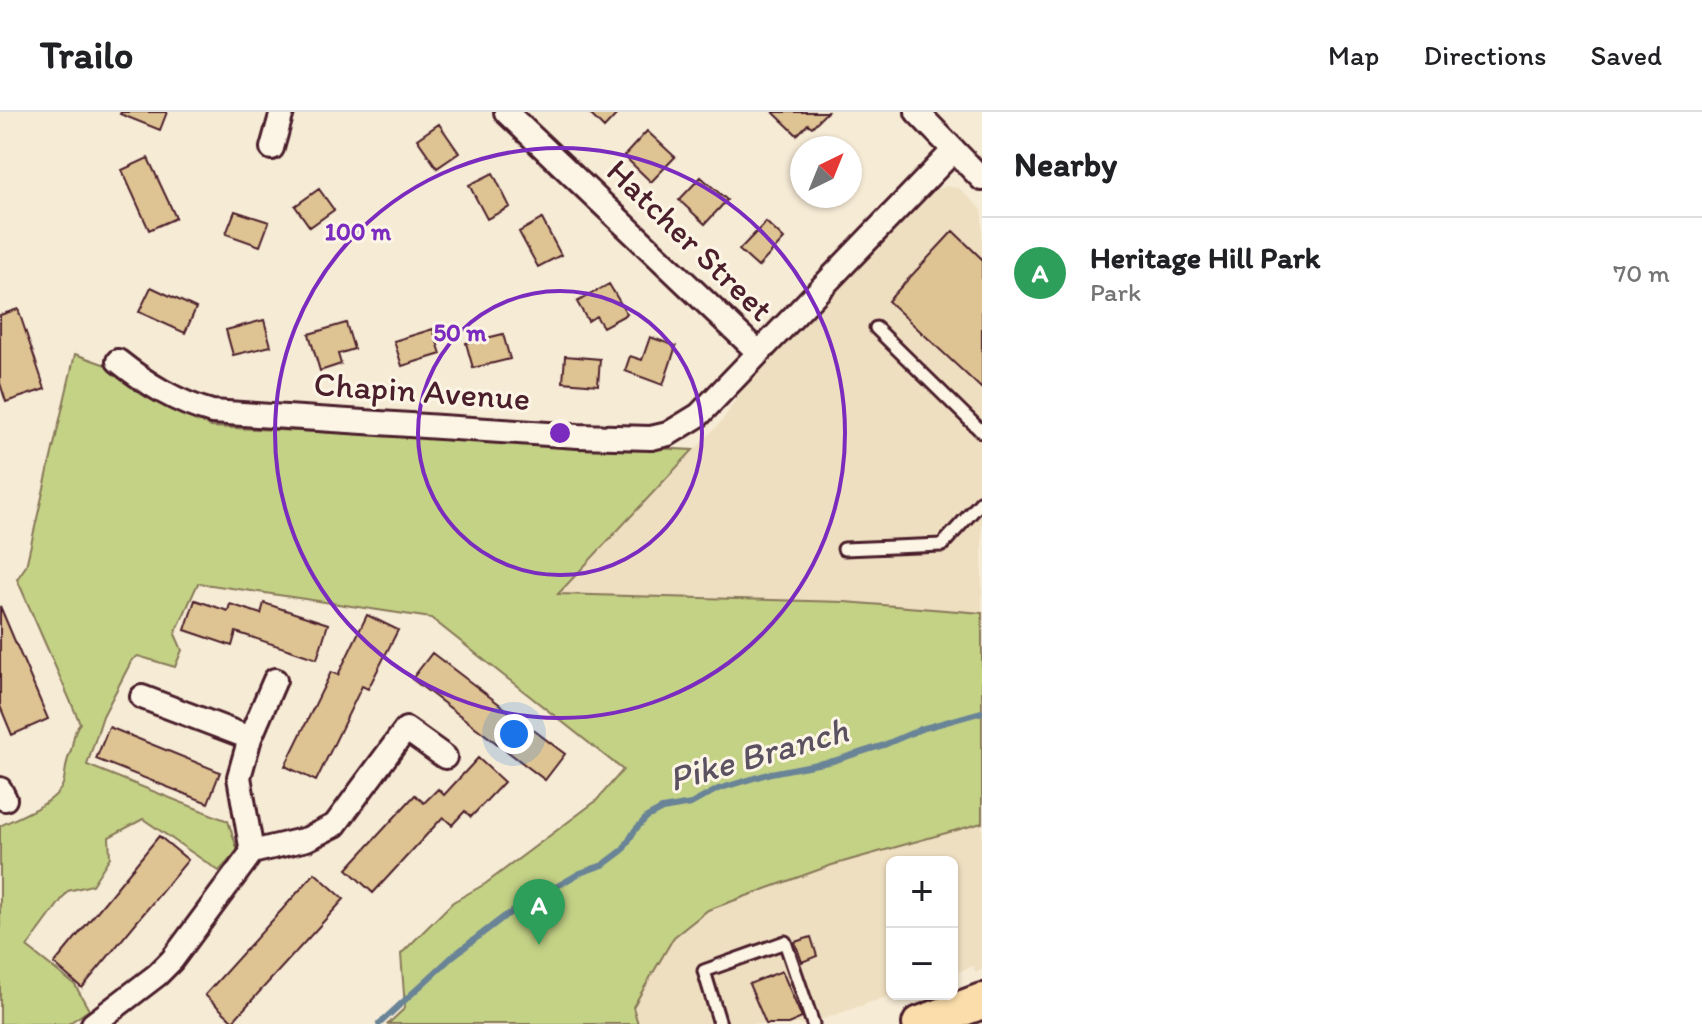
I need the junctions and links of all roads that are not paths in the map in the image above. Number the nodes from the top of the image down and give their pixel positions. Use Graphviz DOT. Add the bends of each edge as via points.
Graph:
graph roads {
  1 [pos="282,112"];
  2 [pos="506,112"];
  3 [pos="917,112"];
  4 [pos="272,148"];
  5 [pos="953,151"];
  6 [pos="982,179"];
  7 [pos="876,328"];
  8 [pos="758,352"];
  9 [pos="118,361"];
  10 [pos="982,432"];
  11 [pos="982,501"];
  12 [pos="844,549"];
  13 [pos="275,680"];
  14 [pos="142,697"];
  15 [pos="250,738"];
  16 [pos="445,757"];
  17 [pos="252,852"];
  18 [pos="982,1001"];
  19 [pos="93,1024"];
  20 [pos="720,1024"];
  21 [pos="813,1024"];
  22 [pos="920,1024"];
  1 -- 4 [label="street"];
  2 -- 8 [label="street, Hatcher Street"];
  3 -- 5 [label="street"];
  5 -- 6 [label="street"];
  5 -- 8 [label="street, Chapin Avenue"];
  7 -- 10 [label="lane"];
  8 -- 9 [label="street, Chapin Avenue" via="699,415 651,438 212,412 164,394"];
  11 -- 12 [label="lane" via="942,545"];
  13 -- 15 [label="street"];
  14 -- 15 [label="street"];
  15 -- 17 [label="street" via="239,777"];
  16 -- 17 [label="street" via="406,729 335,825 307,839"];
  17 -- 19 [label="street" via="172,960"];
  18 -- 22 [label="main road"];
  20 -- 21 [label="lane" via="704,971 785,942"];
}
